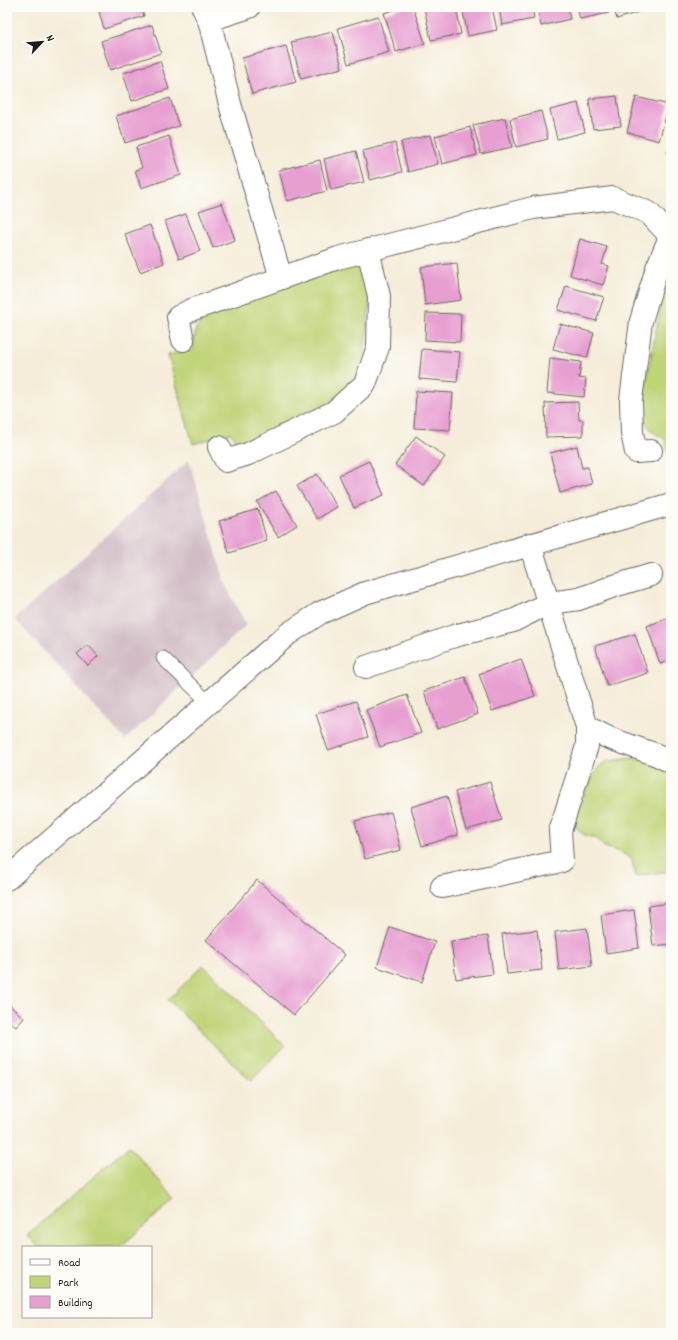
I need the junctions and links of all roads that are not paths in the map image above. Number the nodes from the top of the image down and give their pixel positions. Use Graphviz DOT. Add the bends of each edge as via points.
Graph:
graph roads {
  1 [pos="249,7"];
  2 [pos="206,14"];
  3 [pos="671,237"];
  4 [pos="368,250"];
  5 [pos="281,278"];
  6 [pos="183,340"];
  7 [pos="219,447"];
  8 [pos="651,451"];
  9 [pos="671,504"];
  10 [pos="530,544"];
  11 [pos="651,575"];
  12 [pos="549,604"];
  13 [pos="163,658"];
  14 [pos="366,667"];
  15 [pos="209,703"];
  16 [pos="587,727"];
  17 [pos="671,762"];
  18 [pos="7,878"];
  19 [pos="442,887"];
  1 -- 2 [label="street"];
  2 -- 5 [label="street"];
  3 -- 4 [label="street" via="649,213 613,198 533,208"];
  3 -- 8 [label="street" via="657,268 641,321 630,400 636,452"];
  4 -- 5 [label="street"];
  4 -- 7 [label="street" via="380,296 378,347 365,384 334,412 248,454 226,461"];
  5 -- 6 [label="street" via="178,317"];
  9 -- 10 [label="street"];
  10 -- 12 [label="street"];
  10 -- 15 [label="street" via="366,593 320,613 288,634"];
  11 -- 12 [label="street" via="579,599"];
  12 -- 14 [label="street" via="513,621 454,636"];
  12 -- 16 [label="street"];
  13 -- 15 [label="lane"];
  15 -- 18 [label="street"];
  16 -- 17 [label="street"];
  16 -- 19 [label="street" via="587,746 560,831 562,861"];
}
